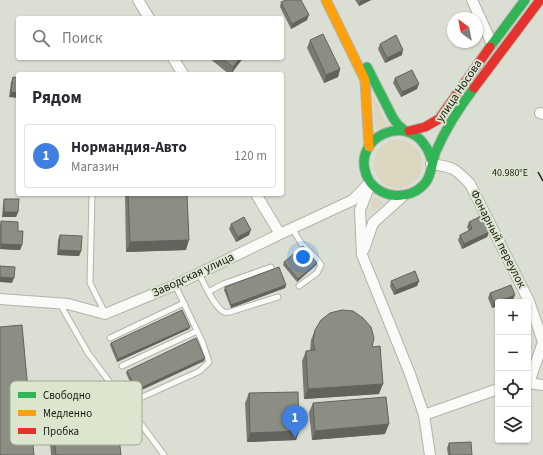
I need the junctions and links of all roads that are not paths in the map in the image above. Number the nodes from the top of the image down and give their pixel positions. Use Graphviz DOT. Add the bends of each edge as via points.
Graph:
graph roads {
  1 [pos="138,0"];
  2 [pos="326,0"];
  3 [pos="336,0"];
  4 [pos="472,0"];
  5 [pos="525,0"];
  6 [pos="540,0"];
  7 [pos="148,16"];
  8 [pos="492,44"];
  9 [pos="502,49"];
  10 [pos="175,60"];
  11 [pos="182,72"];
  12 [pos="407,131"];
  13 [pos="369,147"];
  14 [pos="431,162"];
  15 [pos="371,183"];
  16 [pos="92,196"];
  17 [pos="257,196"];
  18 [pos="402,197"];
  19 [pos="292,228"];
  20 [pos="280,234"];
  21 [pos="362,255"];
  22 [pos="270,267"];
  23 [pos="199,274"];
  24 [pos="175,285"];
  25 [pos="299,286"];
  26 [pos="208,292"];
  27 [pos="278,297"];
  28 [pos="0,299"];
  29 [pos="60,303"];
  30 [pos="184,303"];
  31 [pos="105,314"];
  32 [pos="540,323"];
  33 [pos="197,331"];
  34 [pos="110,338"];
  35 [pos="543,342"];
  36 [pos="122,366"];
  37 [pos="531,375"];
  38 [pos="109,381"];
  39 [pos="531,383"];
  40 [pos="543,385"];
  41 [pos="495,390"];
  42 [pos="142,397"];
  43 [pos="424,415"];
  44 [pos="142,425"];
  45 [pos="164,455"];
  46 [pos="430,455"];
  1 -- 7 [label="street"];
  2 -- 13 [label="main road" via="365,80"];
  3 -- 12 [label="main road" via="393,118"];
  4 -- 8 [label="street"];
  5 -- 8 [label="main road, улица Носова"];
  6 -- 9 [label="main road, улица Носова"];
  8 -- 9 [label="main road"];
  8 -- 12 [label="main road, улица Носова" via="439,119 429,126"];
  9 -- 14 [label="main road, улица Носова" via="450,123"];
  10 -- 11 [label="street"];
  12 -- 13 [label="main road" via="392,131 380,135"];
  12 -- 14 [label="main road" via="427,146"];
  13 -- 15 [label="main road" via="364,165"];
  14 -- 18 [label="main road" via="431,171 421,188"];
  14 -- 32 [label="street, Фонарный переулок" via="448,166 470,184"];
  15 -- 18 [label="main road" via="385,194"];
  15 -- 19 [label="street, Заводская улица" via="353,200"];
  15 -- 21 [label="street" via="360,210"];
  16 -- 31 [label="lane" via="90,283"];
  17 -- 20 [label="street"];
  18 -- 21 [label="street" via="373,223"];
  19 -- 20 [label="street, Заводская улица"];
  19 -- 25 [label="lane" via="301,243 321,265 317,273"];
  20 -- 23 [label="street, Заводская улица"];
  21 -- 43 [label="street"];
  22 -- 26 [label="lane"];
  23 -- 24 [label="street, Заводская улица"];
  23 -- 26 [label="lane"];
  24 -- 30 [label="lane"];
  24 -- 31 [label="street, Заводская улица"];
  26 -- 27 [label="lane" via="224,312"];
  28 -- 29 [label="street"];
  29 -- 31 [label="street"];
  29 -- 38 [label="lane" via="88,353"];
  30 -- 33 [label="lane"];
  30 -- 34 [label="lane"];
  32 -- 35 [label="street, Фонарный переулок"];
  33 -- 36 [label="lane"];
  33 -- 42 [label="lane" via="209,362 200,371"];
  35 -- 37 [label="street, Фонарный переулок"];
  39 -- 40 [label="street"];
  41 -- 43 [label="street"];
  43 -- 46 [label="street"];
  44 -- 45 [label="lane"];
}
